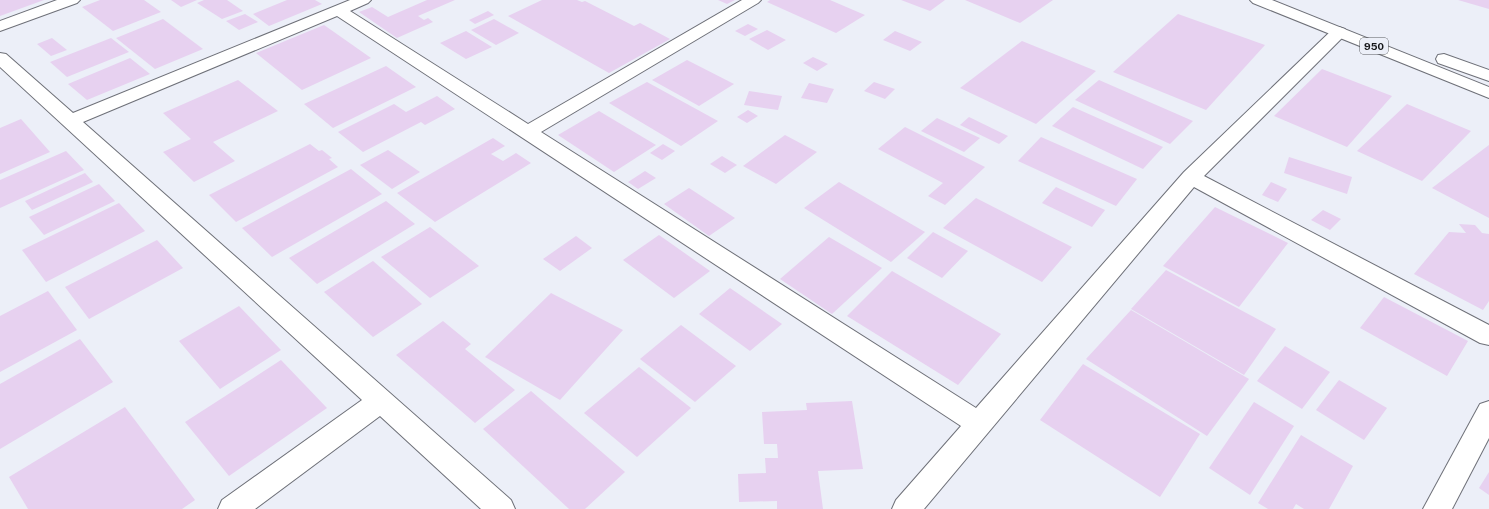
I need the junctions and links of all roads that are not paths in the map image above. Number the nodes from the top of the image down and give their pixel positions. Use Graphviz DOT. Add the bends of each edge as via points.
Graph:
graph roads {
  1 [pos="72,0"];
  2 [pos="363,0"];
  3 [pos="753,0"];
  4 [pos="1258,0"];
  5 [pos="1295,0"];
  6 [pos="338,10"];
  7 [pos="0,26"];
  8 [pos="1339,32"];
  9 [pos="0,58"];
  10 [pos="1489,76"];
  11 [pos="1489,93"];
  12 [pos="70,121"];
  13 [pos="528,132"];
  14 [pos="1191,177"];
  15 [pos="1489,336"];
  16 [pos="382,400"];
  17 [pos="1489,412"];
  18 [pos="978,423"];
  19 [pos="232,509"];
  20 [pos="501,509"];
  21 [pos="906,509"];
  22 [pos="1437,509"];
  1 -- 7 [label="street"];
  2 -- 6 [label="street"];
  3 -- 13 [label="street"];
  4 -- 8 [label="street, 950"];
  5 -- 10 [label="street, 950 / 950"];
  6 -- 12 [label="street"];
  6 -- 13 [label="street"];
  8 -- 11 [label="street, 950"];
  8 -- 14 [label="street"];
  9 -- 12 [label="street"];
  12 -- 16 [label="street"];
  13 -- 18 [label="street"];
  14 -- 15 [label="street"];
  14 -- 18 [label="street"];
  16 -- 19 [label="street"];
  16 -- 20 [label="street"];
  17 -- 22 [label="street"];
  18 -- 21 [label="street"];
}
